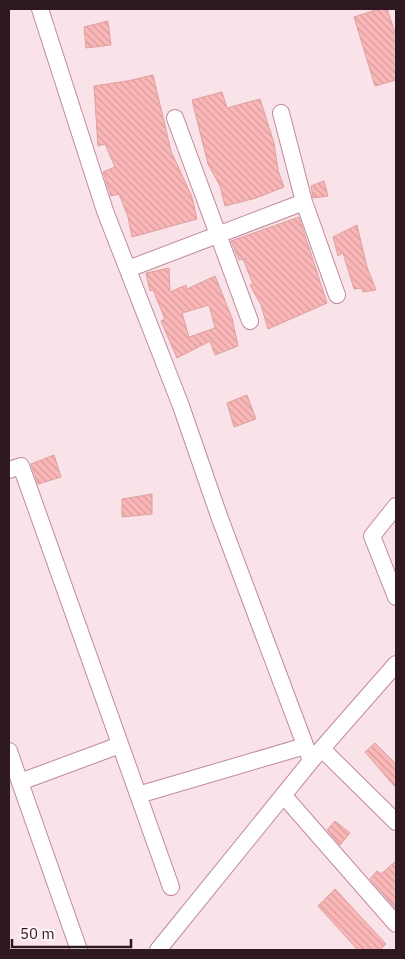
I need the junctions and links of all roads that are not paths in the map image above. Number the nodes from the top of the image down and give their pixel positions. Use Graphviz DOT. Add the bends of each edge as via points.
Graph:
graph roads {
  1 [pos="40,9"];
  2 [pos="281,113"];
  3 [pos="175,118"];
  4 [pos="304,202"];
  5 [pos="218,234"];
  6 [pos="128,269"];
  7 [pos="337,295"];
  8 [pos="250,321"];
  9 [pos="9,470"];
  10 [pos="396,506"];
  11 [pos="396,597"];
  12 [pos="396,664"];
  13 [pos="120,745"];
  14 [pos="9,751"];
  15 [pos="312,752"];
  16 [pos="20,782"];
  17 [pos="138,796"];
  18 [pos="284,796"];
  19 [pos="396,822"];
  20 [pos="171,887"];
  21 [pos="396,924"];
  22 [pos="79,950"];
  23 [pos="158,950"];
  1 -- 6 [label="street" via="105,210"];
  2 -- 4 [label="street"];
  3 -- 5 [label="street"];
  4 -- 5 [label="street"];
  4 -- 7 [label="street"];
  5 -- 6 [label="street"];
  5 -- 8 [label="street"];
  6 -- 15 [label="street" via="181,406 222,526"];
  9 -- 13 [label="street" via="21,466"];
  10 -- 11 [label="street" via="372,536"];
  12 -- 15 [label="street"];
  13 -- 16 [label="street"];
  13 -- 17 [label="street"];
  14 -- 16 [label="street"];
  15 -- 17 [label="street"];
  15 -- 18 [label="street"];
  15 -- 19 [label="street"];
  16 -- 22 [label="street"];
  17 -- 20 [label="street"];
  18 -- 21 [label="street"];
  18 -- 23 [label="street"];
}
